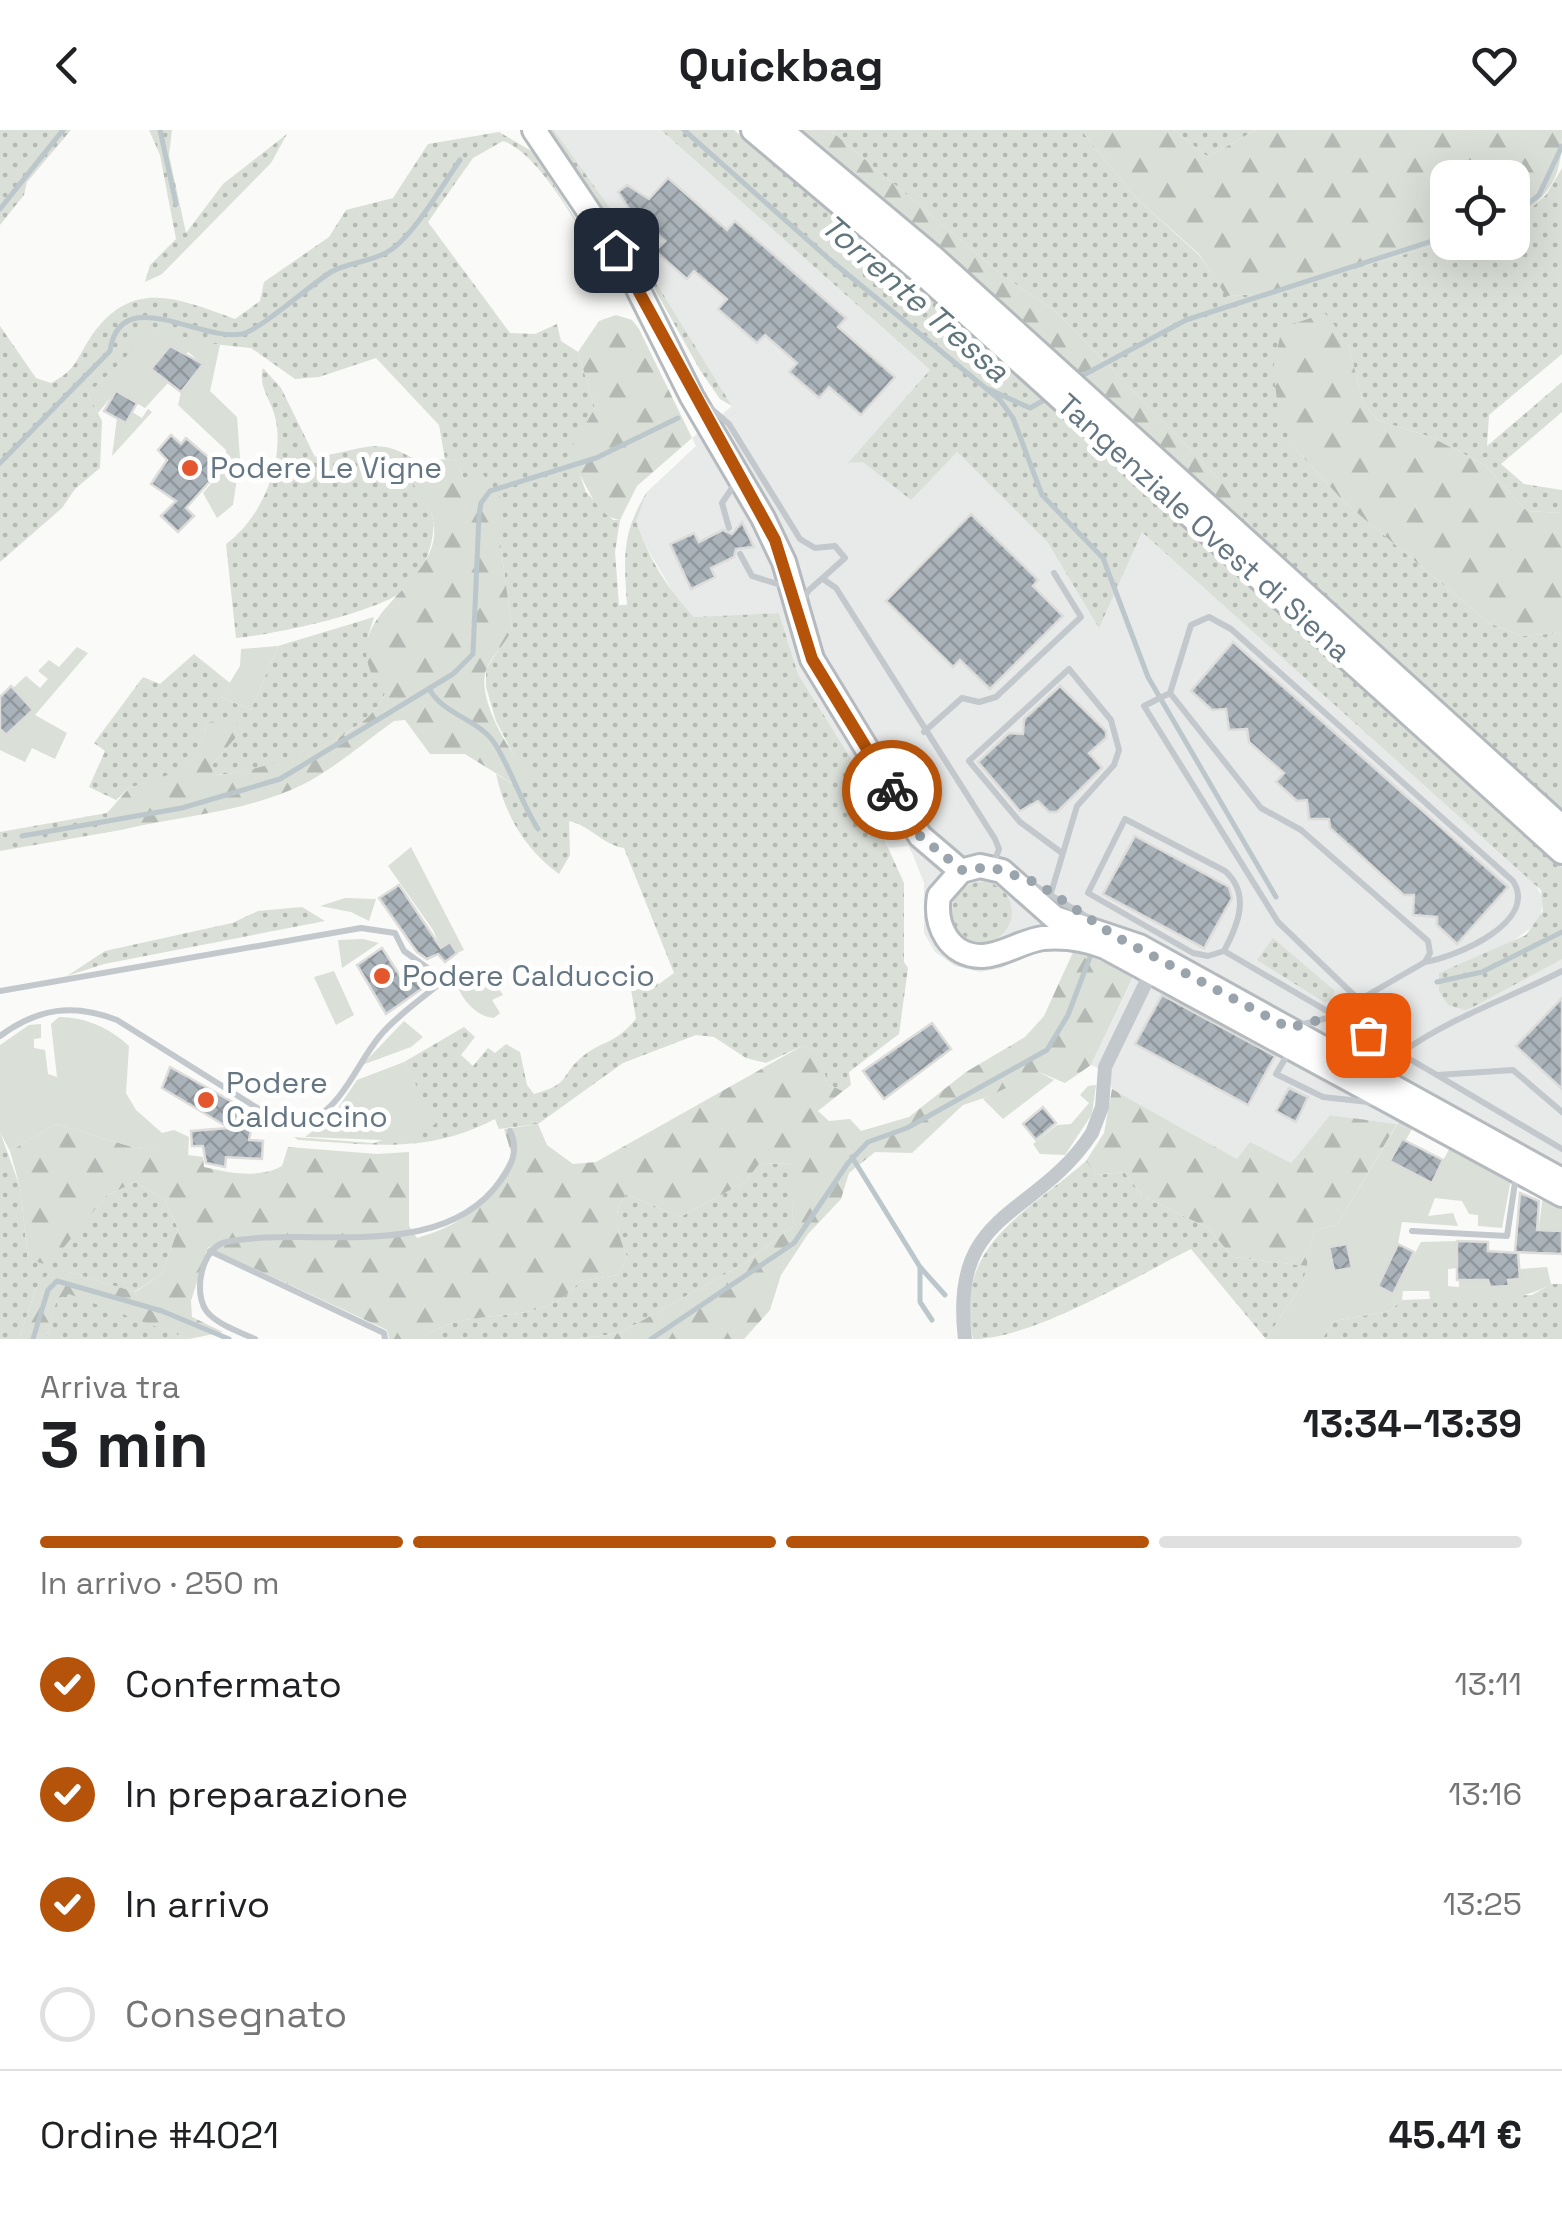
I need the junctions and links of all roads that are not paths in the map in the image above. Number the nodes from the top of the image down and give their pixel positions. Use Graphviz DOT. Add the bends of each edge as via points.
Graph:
graph roads {
  1 [pos="519,130"];
  2 [pos="752,130"];
  3 [pos="781,130"];
  4 [pos="541,139"];
  5 [pos="692,396"];
  6 [pos="740,477"];
  7 [pos="729,528"];
  8 [pos="740,554"];
  9 [pos="1054,573"];
  10 [pos="822,580"];
  11 [pos="790,587"];
  12 [pos="798,622"];
  13 [pos="1170,693"];
  14 [pos="924,732"];
  15 [pos="1562,827"];
  16 [pos="920,836"];
  17 [pos="1562,852"];
  18 [pos="1062,853"];
  19 [pos="962,870"];
  20 [pos="1008,878"];
  21 [pos="1052,892"];
  22 [pos="939,896"];
  23 [pos="1115,936"];
  24 [pos="1010,945"];
  25 [pos="1224,951"];
  26 [pos="1424,962"];
  27 [pos="1152,970"];
  28 [pos="1562,971"];
  29 [pos="0,992"];
  30 [pos="1358,1000"];
  31 [pos="1334,1016"];
  32 [pos="0,1036"];
  33 [pos="1290,1037"];
  34 [pos="1337,1054"];
  35 [pos="1401,1054"];
  36 [pos="1437,1075"];
  37 [pos="1393,1102"];
  38 [pos="1562,1112"];
  39 [pos="510,1131"];
  40 [pos="1562,1149"];
  41 [pos="1518,1170"];
  42 [pos="1562,1180"];
  43 [pos="1562,1196"];
  44 [pos="1412,1231"];
  45 [pos="210,1251"];
  46 [pos="255,1339"];
  47 [pos="385,1339"];
  48 [pos="966,1339"];
  1 -- 4 [label="main road"];
  2 -- 17 [label="main road, Tangenziale Ovest di Siena" via="922,273"];
  3 -- 15 [label="main road, Tangenziale Ovest di Siena" via="934,258"];
  4 -- 5 [label="main road" via="629,272"];
  5 -- 6 [label="main road"];
  5 -- 10 [label="lane" via="729,424 804,543 835,546 845,558"];
  6 -- 7 [label="lane" via="722,503"];
  6 -- 11 [label="main road" via="779,550"];
  8 -- 11 [label="lane" via="752,576"];
  9 -- 14 [label="lane" via="1081,618 996,697 962,698"];
  10 -- 12 [label="lane" via="805,596"];
  10 -- 14 [label="lane" via="836,588"];
  11 -- 12 [label="main road"];
  12 -- 16 [label="main road" via="812,659"];
  13 -- 26 [label="lane" via="1266,812 1301,830 1425,937 1430,949"];
  13 -- 26 [label="lane" via="1191,625 1202,617 1220,622 1512,880 1520,900 1502,923 1462,952"];
  13 -- 30 [label="lane" via="1144,706 1268,908"];
  14 -- 20 [label="lane" via="997,844"];
  16 -- 19 [label="main road"];
  16 -- 22 [label="main road"];
  18 -- 18 [label="lane" via="1077,806 1119,750 1111,720 1069,669 969,760 1020,822"];
  18 -- 21 [label="lane"];
  19 -- 20 [label="main road"];
  19 -- 22 [label="main road"];
  20 -- 21 [label="lane" via="1031,880"];
  20 -- 23 [label="main road" via="1059,920"];
  20 -- 24 [label="main road" via="1026,920"];
  21 -- 23 [label="lane"];
  22 -- 24 [label="main road" via="938,925 956,948 984,956"];
  23 -- 33 [label="main road"];
  24 -- 27 [label="main road" via="1073,938"];
  25 -- 25 [label="lane" via="1240,909 1235,882 1126,820 1088,893 1193,953"];
  25 -- 31 [label="lane"];
  26 -- 30 [label="lane"];
  27 -- 33 [label="main road"];
  27 -- 48 [label="street" via="1105,1067 1100,1114 1087,1141 972,1253 962,1296"];
  28 -- 35 [label="lane" via="1440,1026"];
  29 -- 32 [label="lane" via="361,928 395,933 404,951 444,980 381,1034 324,1114 299,1124 272,1118 91,1010 46,1011"];
  30 -- 31 [label="lane"];
  31 -- 33 [label="lane"];
  31 -- 34 [label="lane"];
  31 -- 35 [label="lane"];
  33 -- 34 [label="main road"];
  33 -- 37 [label="main road"];
  33 -- 37 [label="lane" via="1276,1074 1323,1097"];
  34 -- 42 [label="main road"];
  35 -- 36 [label="lane"];
  36 -- 38 [label="lane" via="1513,1070"];
  36 -- 40 [label="lane"];
  37 -- 41 [label="main road"];
  39 -- 45 [label="lane" via="514,1155 496,1187 438,1224 370,1240 258,1238 222,1242"];
  41 -- 43 [label="main road"];
  41 -- 44 [label="lane" via="1507,1236"];
  45 -- 46 [label="lane" via="200,1292 204,1308"];
  45 -- 47 [label="lane"];
}
